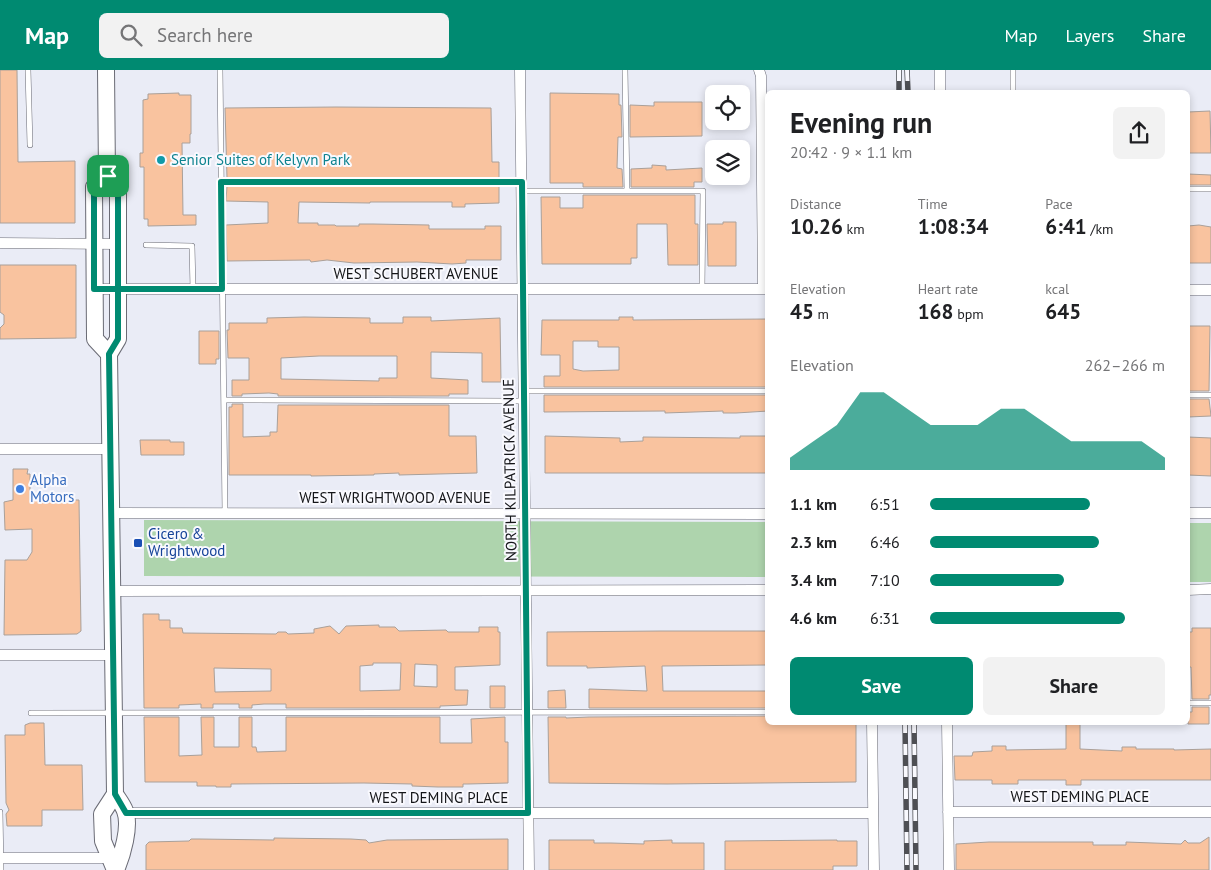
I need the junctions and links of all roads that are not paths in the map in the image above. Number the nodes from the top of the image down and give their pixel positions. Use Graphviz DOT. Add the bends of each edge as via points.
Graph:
graph roads {
  1 [pos="28,70"];
  2 [pos="106,70"];
  3 [pos="220,70"];
  4 [pos="520,70"];
  5 [pos="625,70"];
  6 [pos="759,70"];
  7 [pos="940,70"];
  8 [pos="1013,70"];
  9 [pos="940,90"];
  10 [pos="1013,90"];
  11 [pos="30,146"];
  12 [pos="108,176"];
  13 [pos="221,182"];
  14 [pos="522,187"];
  15 [pos="1190,189"];
  16 [pos="1211,189"];
  17 [pos="627,191"];
  18 [pos="0,243"];
  19 [pos="94,243"];
  20 [pos="118,244"];
  21 [pos="146,245"];
  22 [pos="94,289"];
  23 [pos="118,289"];
  24 [pos="193,289"];
  25 [pos="222,289"];
  26 [pos="523,289"];
  27 [pos="702,289"];
  28 [pos="765,289"];
  29 [pos="1190,290"];
  30 [pos="1211,290"];
  31 [pos="109,354"];
  32 [pos="765,391"];
  33 [pos="1211,394"];
  34 [pos="1190,395"];
  35 [pos="524,396"];
  36 [pos="224,400"];
  37 [pos="0,449"];
  38 [pos="110,449"];
  39 [pos="112,513"];
  40 [pos="225,513"];
  41 [pos="525,513"];
  42 [pos="1190,513"];
  43 [pos="1211,513"];
  44 [pos="765,514"];
  45 [pos="526,590"];
  46 [pos="765,590"];
  47 [pos="1190,590"];
  48 [pos="1211,590"];
  49 [pos="113,591"];
  50 [pos="0,655"];
  51 [pos="114,655"];
  52 [pos="1190,702"];
  53 [pos="1211,703"];
  54 [pos="114,712"];
  55 [pos="527,712"];
  56 [pos="765,712"];
  57 [pos="31,713"];
  58 [pos="872,725"];
  59 [pos="947,725"];
  60 [pos="115,794"];
  61 [pos="0,812"];
  62 [pos="948,812"];
  63 [pos="1211,812"];
  64 [pos="126,813"];
  65 [pos="528,813"];
  66 [pos="873,813"];
  67 [pos="0,858"];
  68 [pos="116,864"];
  69 [pos="1,870"];
  70 [pos="529,870"];
  71 [pos="874,870"];
  72 [pos="948,870"];
  1 -- 11 [label="lane"];
  2 -- 12 [label="main road"];
  3 -- 13 [label="lane"];
  4 -- 14 [label="street, NORTH KILPATRICK AVENUE"];
  5 -- 17 [label="lane"];
  6 -- 28 [label="street"];
  7 -- 9 [label="street"];
  8 -- 10 [label="lane"];
  12 -- 19 [label="main road" via="94,187"];
  12 -- 20 [label="main road" via="118,186"];
  13 -- 14 [label="lane"];
  13 -- 25 [label="lane"];
  14 -- 17 [label="lane"];
  14 -- 26 [label="street, NORTH KILPATRICK AVENUE"];
  15 -- 16 [label="lane"];
  17 -- 27 [label="lane" via="703,191"];
  18 -- 19 [label="street"];
  19 -- 20 [label="street"];
  19 -- 22 [label="main road"];
  20 -- 23 [label="main road"];
  21 -- 24 [label="lane" via="192,246"];
  22 -- 23 [label="street, WEST SCHUBERT AVENUE"];
  22 -- 31 [label="main road" via="95,339"];
  23 -- 24 [label="street, WEST SCHUBERT AVENUE"];
  23 -- 31 [label="main road" via="118,339"];
  24 -- 25 [label="street, WEST SCHUBERT AVENUE"];
  25 -- 26 [label="street, WEST SCHUBERT AVENUE"];
  25 -- 36 [label="lane"];
  26 -- 27 [label="street, WEST SCHUBERT AVENUE"];
  26 -- 35 [label="street, NORTH KILPATRICK AVENUE"];
  27 -- 28 [label="street, WEST SCHUBERT AVENUE"];
  29 -- 30 [label="street"];
  31 -- 38 [label="main road"];
  32 -- 35 [label="lane"];
  33 -- 34 [label="lane"];
  35 -- 36 [label="lane"];
  35 -- 41 [label="street, NORTH KILPATRICK AVENUE"];
  36 -- 40 [label="lane"];
  37 -- 38 [label="street"];
  38 -- 39 [label="main road"];
  39 -- 40 [label="street, WEST WRIGHTWOOD AVENUE"];
  39 -- 49 [label="main road"];
  40 -- 41 [label="street, WEST WRIGHTWOOD AVENUE"];
  41 -- 44 [label="street, WEST WRIGHTWOOD AVENUE"];
  41 -- 45 [label="street, NORTH KILPATRICK AVENUE"];
  42 -- 43 [label="street"];
  45 -- 46 [label="street"];
  45 -- 49 [label="street"];
  45 -- 55 [label="street, NORTH KILPATRICK AVENUE"];
  47 -- 48 [label="street"];
  49 -- 51 [label="main road"];
  50 -- 51 [label="street"];
  51 -- 54 [label="main road"];
  52 -- 53 [label="lane"];
  54 -- 55 [label="lane"];
  54 -- 57 [label="lane"];
  54 -- 60 [label="main road"];
  55 -- 56 [label="lane"];
  55 -- 65 [label="street, NORTH KILPATRICK AVENUE"];
  58 -- 66 [label="street"];
  59 -- 62 [label="street"];
  60 -- 64 [label="main road"];
  60 -- 68 [label="main road" via="102,814 103,842"];
  61 -- 67 [label="lane"];
  62 -- 63 [label="street, WEST DEMING PLACE"];
  62 -- 72 [label="street"];
  64 -- 65 [label="street, WEST DEMING PLACE"];
  64 -- 68 [label="main road" via="126,829"];
  65 -- 66 [label="street, WEST DEMING PLACE"];
  65 -- 70 [label="street, NORTH KILPATRICK AVENUE"];
  66 -- 71 [label="street"];
  67 -- 68 [label="street"];
  67 -- 69 [label="lane"];
}
